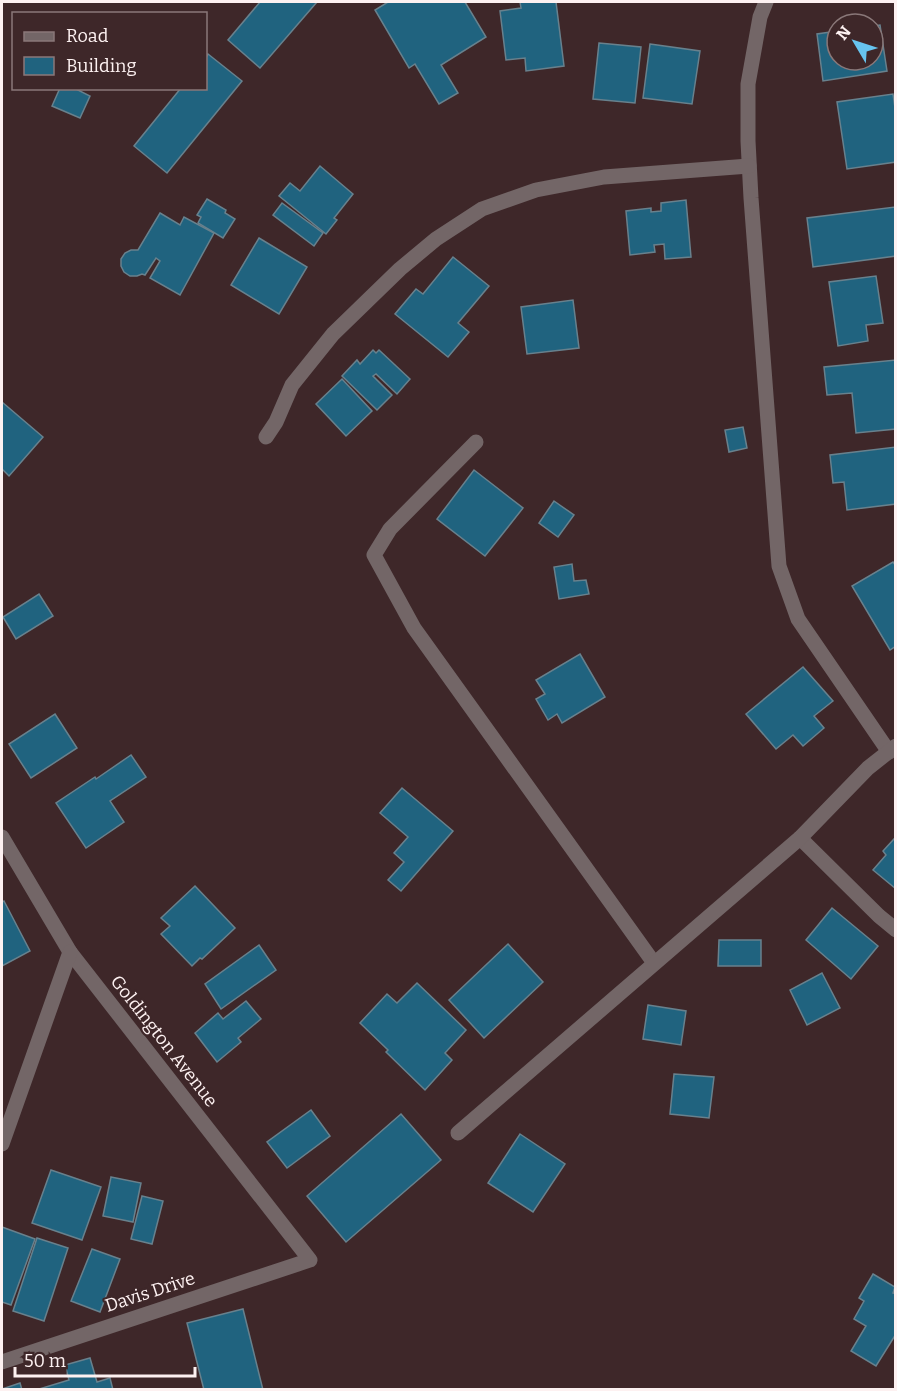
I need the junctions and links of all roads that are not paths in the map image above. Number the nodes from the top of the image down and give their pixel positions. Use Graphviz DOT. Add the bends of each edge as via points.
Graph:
graph roads {
  1 [pos="766,2"];
  2 [pos="749,166"];
  3 [pos="266,437"];
  4 [pos="476,442"];
  5 [pos="892,749"];
  6 [pos="2,837"];
  7 [pos="800,838"];
  8 [pos="896,930"];
  9 [pos="70,952"];
  10 [pos="654,963"];
  11 [pos="458,1133"];
  12 [pos="2,1144"];
  13 [pos="310,1260"];
  14 [pos="2,1362"];
  1 -- 2 [label="street" via="748,84"];
  2 -- 3 [label="street" via="604,177 537,190 482,209 400,268 333,334 292,385"];
  2 -- 5 [label="street" via="779,566 798,619"];
  4 -- 10 [label="street" via="390,529 374,555 414,628"];
  5 -- 7 [label="street" via="868,768"];
  6 -- 9 [label="street, Goldington Avenue"];
  7 -- 8 [label="street"];
  7 -- 10 [label="street"];
  9 -- 12 [label="street"];
  9 -- 13 [label="street, Goldington Avenue"];
  10 -- 11 [label="street"];
  13 -- 14 [label="street, Davis Drive"];
}
